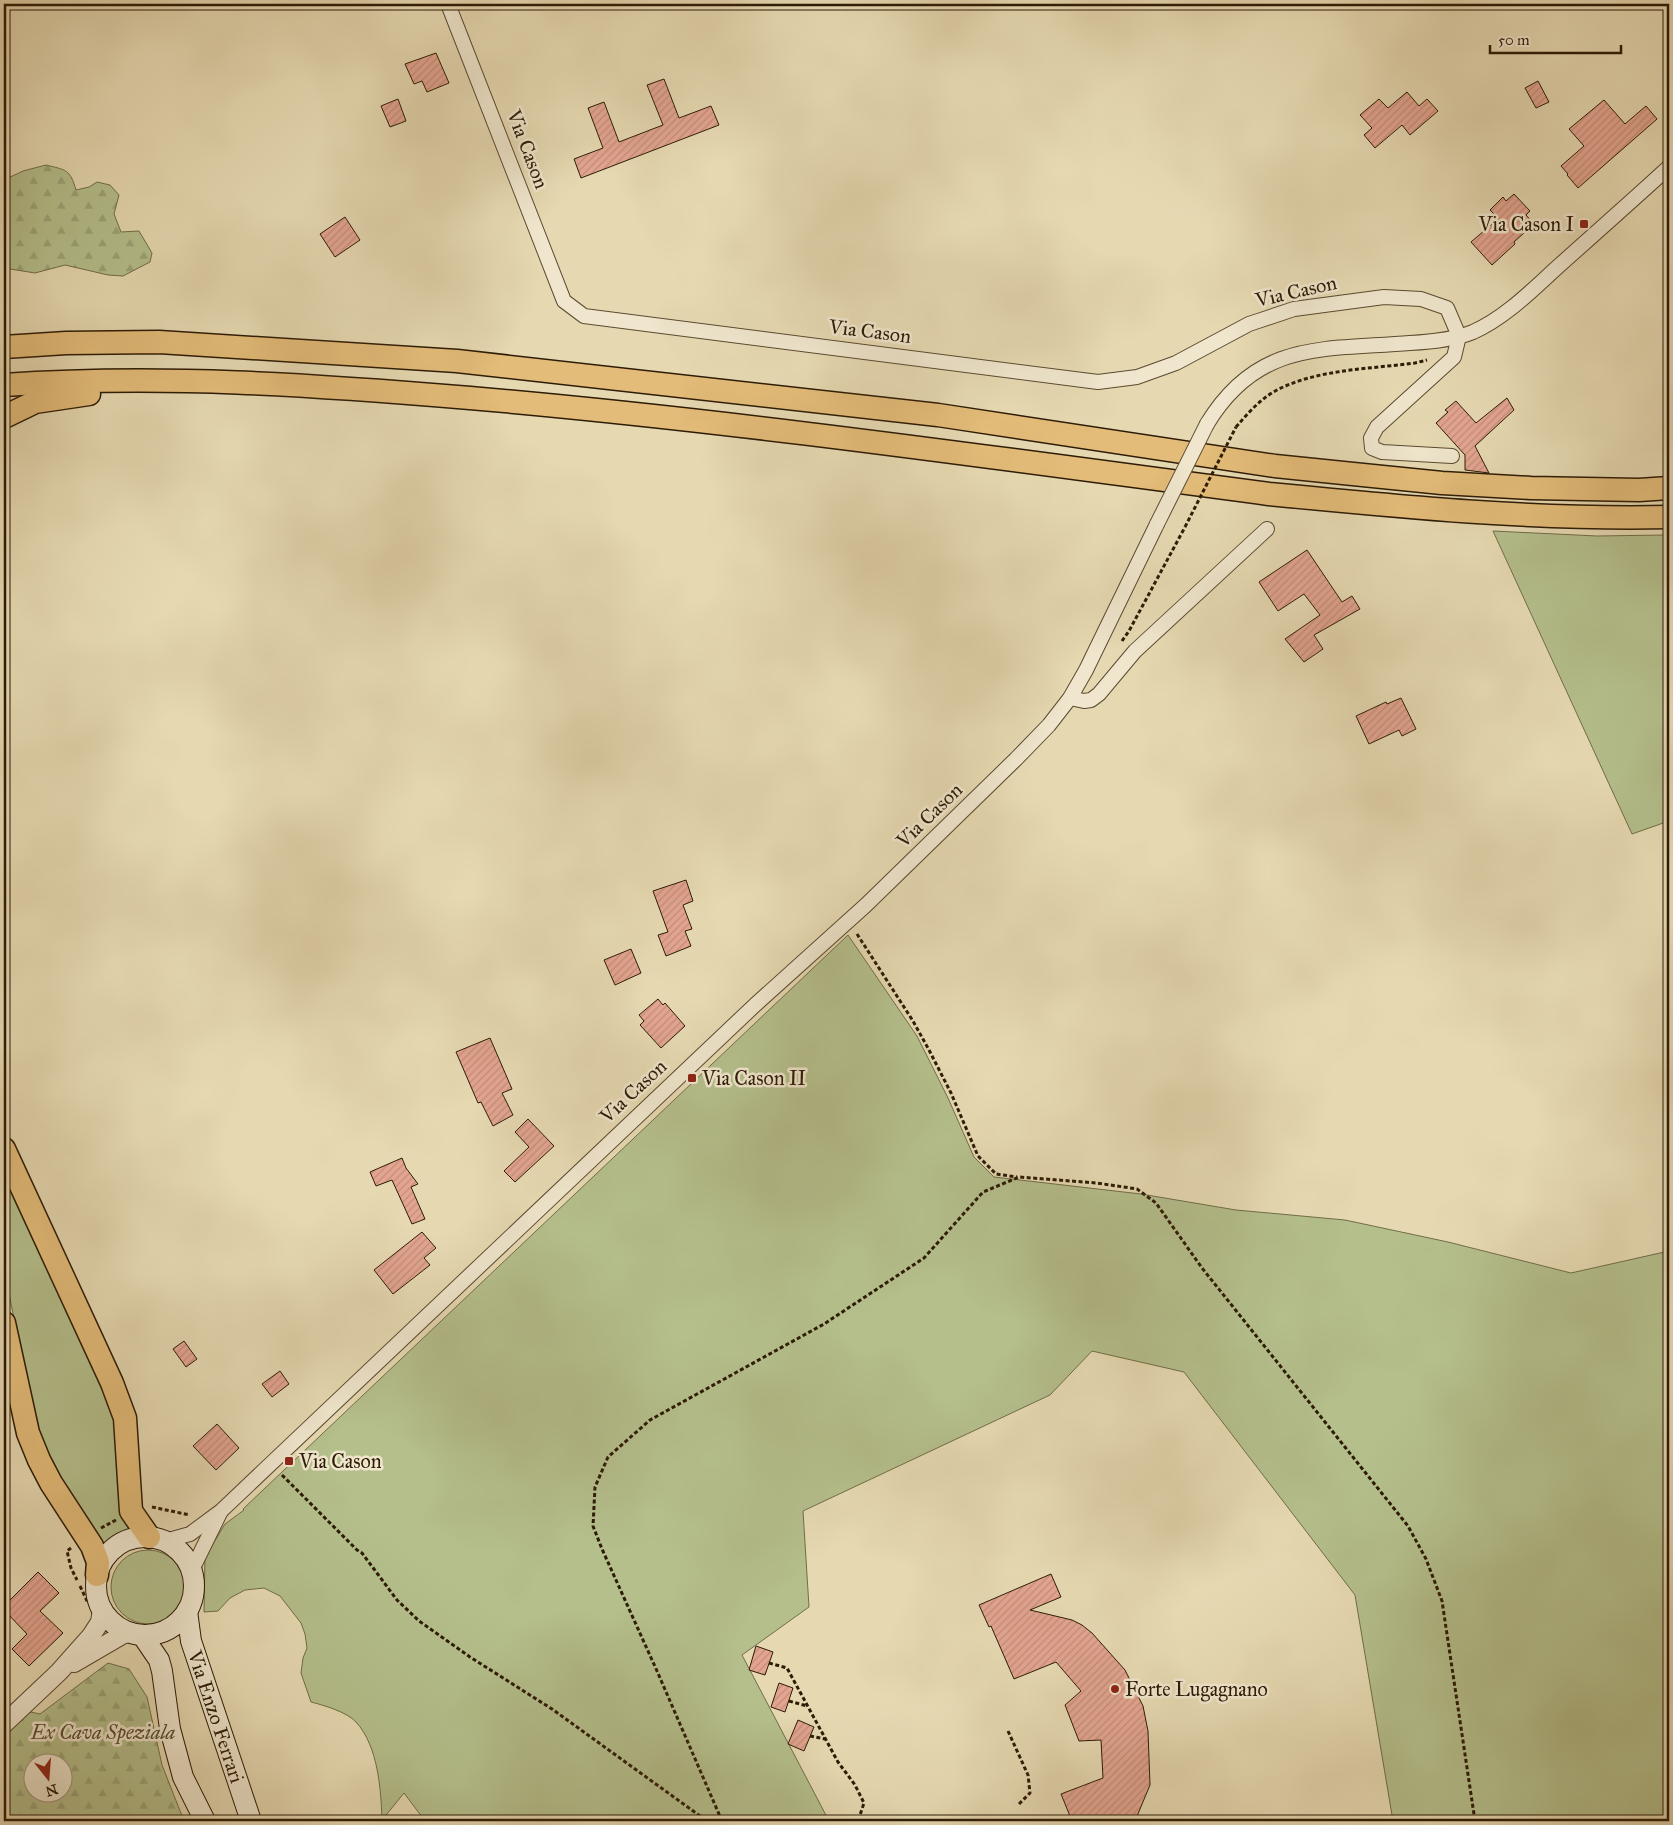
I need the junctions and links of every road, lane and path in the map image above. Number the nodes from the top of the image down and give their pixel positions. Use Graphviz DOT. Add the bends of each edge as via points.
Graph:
graph roads {
  1 [pos="448,4"];
  2 [pos="1669,166"];
  3 [pos="1459,336"];
  4 [pos="4,347"];
  5 [pos="1430,359"];
  6 [pos="202,382"];
  7 [pos="4,385"];
  8 [pos="4,417"];
  9 [pos="1452,456"];
  10 [pos="1669,488"];
  11 [pos="1669,517"];
  12 [pos="1184,527"];
  13 [pos="1267,529"];
  14 [pos="1070,698"];
  15 [pos="849,920"];
  16 [pos="4,1149"];
  17 [pos="1019,1177"];
  18 [pos="4,1323"];
  19 [pos="270,1464"];
  20 [pos="151,1506"];
  21 [pos="221,1511"];
  22 [pos="196,1517"];
  23 [pos="118,1518"];
  24 [pos="94,1532"];
  25 [pos="157,1539"];
  26 [pos="77,1544"];
  27 [pos="192,1570"];
  28 [pos="97,1575"];
  29 [pos="95,1607"];
  30 [pos="187,1611"];
  31 [pos="136,1634"];
  32 [pos="769,1663"];
  33 [pos="59,1672"];
  34 [pos="789,1701"];
  35 [pos="808,1707"];
  36 [pos="4,1724"];
  37 [pos="1008,1731"];
  38 [pos="810,1736"];
  39 [pos="825,1739"];
  40 [pos="1019,1804"];
  41 [pos="859,1818"];
  42 [pos="205,1821"];
  43 [pos="251,1821"];
  44 [pos="707,1821"];
  45 [pos="722,1821"];
  46 [pos="851,1821"];
  47 [pos="877,1821"];
  48 [pos="1475,1821"];
  1 -- 3 [label="street, Via Cason" via="564,302 584,316 1098,382 1137,377 1176,363 1249,324 1294,309 1348,301 1422,299 1447,308"];
  2 -- 3 [label="street, Via Cason" via="1500,316"];
  3 -- 9 [label="street" via="1454,357 1377,426 1371,438 1372,448 1382,452"];
  3 -- 14 [label="street, Via Cason, bridge" via="1297,353 1269,364 1237,386 1220,402 1207,424"];
  4 -- 10 [label="highway" via="159,342 457,361 938,415 1275,466 1442,483 1531,488"];
  5 -- 12 [label="path, bridge" via="1317,375 1278,389 1251,409 1236,427"];
  6 -- 7 [label="highway" via="91,381"];
  6 -- 8 [label="highway" via="55,398 36,402"];
  6 -- 11 [label="highway" via="352,388 764,428 1347,502 1529,516"];
  13 -- 14 [label="street" via="1135,652 1099,694 1084,701"];
  14 -- 15 [label="street, Via Cason" via="1050,725 1016,760"];
  15 -- 17 [label="path" via="925,1042 978,1156 996,1174"];
  15 -- 19 [label="street, Via Cason"];
  16 -- 25 [label="highway" via="112,1383 124,1418 131,1510"];
  17 -- 45 [label="path" via="983,1192 924,1258 824,1324 650,1420 608,1456 595,1487 593,1526"];
  17 -- 48 [label="path" via="1138,1189 1156,1203 1202,1268 1408,1526 1426,1559 1442,1601"];
  18 -- 28 [label="highway" via="28,1433 51,1483 92,1546 98,1562"];
  19 -- 21 [label="street, Via Cason"];
  19 -- 44 [label="path" via="362,1553 397,1600 419,1620 552,1709"];
  20 -- 22 [label="path"];
  21 -- 25 [label="street, Via Cason" via="190,1534"];
  21 -- 27 [label="street, Via Cason"];
  23 -- 24 [label="path"];
  25 -- 27 [label="main road" via="182,1553"];
  25 -- 28 [label="main road" via="132,1539 116,1546 104,1559"];
  26 -- 29 [label="path" via="67,1551 71,1568"];
  27 -- 30 [label="main road" via="193,1598"];
  28 -- 29 [label="main road"];
  29 -- 31 [label="main road" via="114,1624"];
  29 -- 33 [label="street" via="100,1622"];
  30 -- 31 [label="main road" via="168,1629 155,1634"];
  30 -- 43 [label="main road, Via Enzo Ferrari" via="191,1641 203,1681"];
  31 -- 33 [label="street" via="122,1635"];
  31 -- 42 [label="main road, Via Enzo Ferrari" via="159,1660 170,1729 184,1777"];
  32 -- 35 [label="path" via="787,1668"];
  33 -- 36 [label="street"];
  34 -- 35 [label="path"];
  35 -- 39 [label="path"];
  37 -- 40 [label="path" via="1028,1775 1030,1793"];
  38 -- 39 [label="path"];
  39 -- 41 [label="path" via="864,1804"];
  41 -- 46 [label="path"];
  41 -- 47 [label="path"];
}
